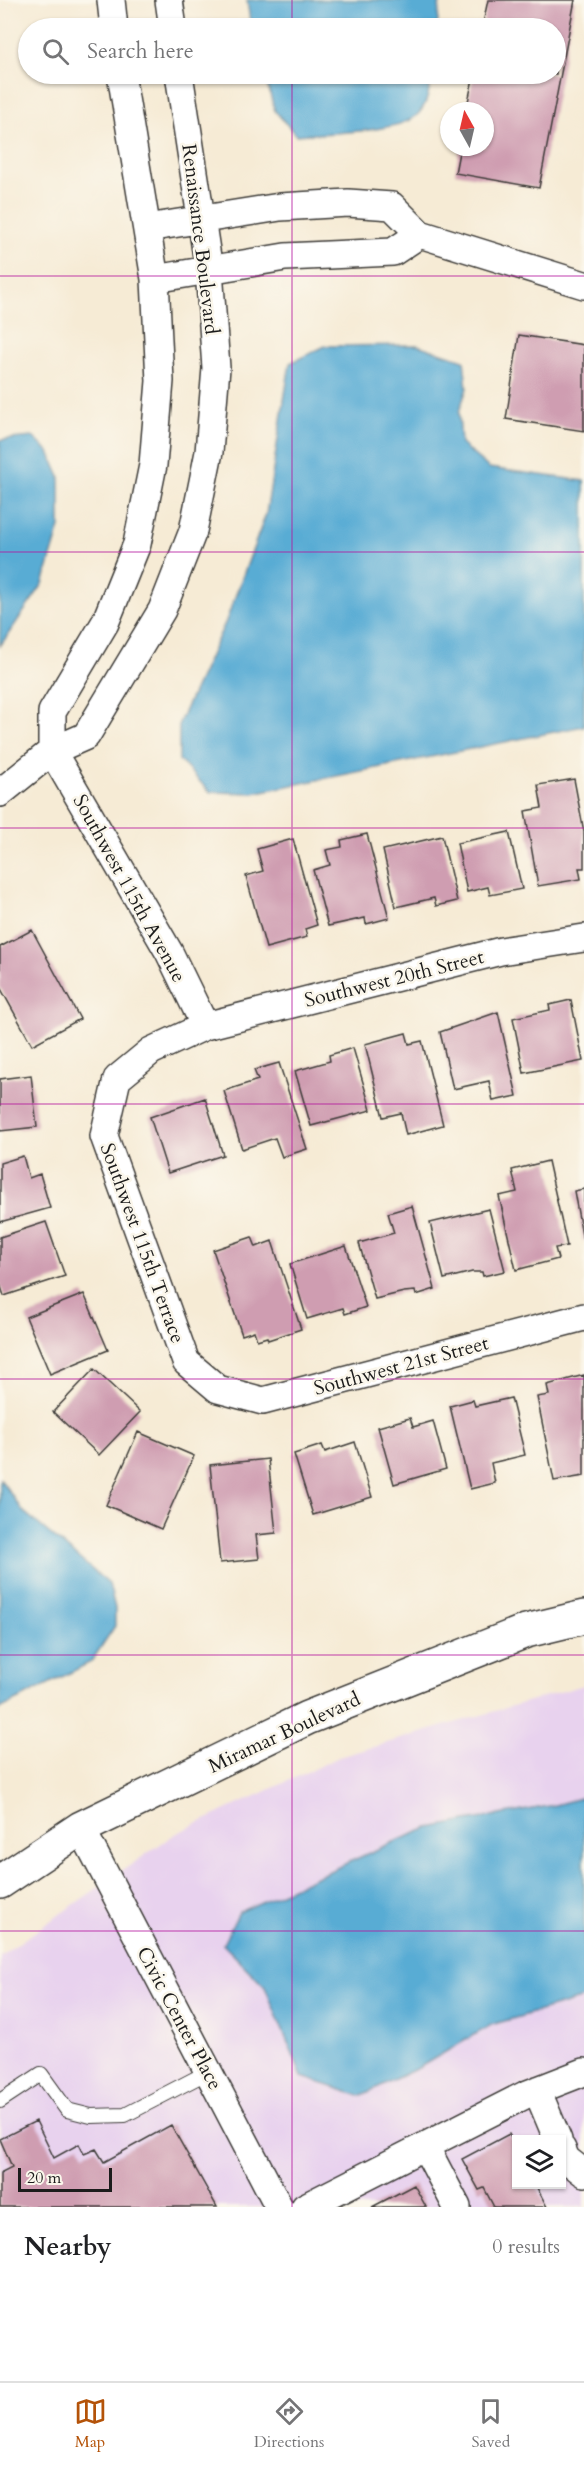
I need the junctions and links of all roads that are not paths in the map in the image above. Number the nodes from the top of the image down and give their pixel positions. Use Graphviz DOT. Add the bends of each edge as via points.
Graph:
graph roads {
  1 [pos="111,0"];
  2 [pos="169,0"];
  3 [pos="113,18"];
  4 [pos="172,18"];
  5 [pos="123,84"];
  6 [pos="181,84"];
  7 [pos="201,219"];
  8 [pos="147,228"];
  9 [pos="420,234"];
  10 [pos="209,270"];
  11 [pos="155,279"];
  12 [pos="584,285"];
  13 [pos="52,751"];
  14 [pos="0,793"];
  15 [pos="584,938"];
  16 [pos="205,1026"];
  17 [pos="584,1317"];
  18 [pos="218,1389"];
  19 [pos="584,1617"];
  20 [pos="81,1828"];
  21 [pos="0,1882"];
  22 [pos="208,2072"];
  23 [pos="584,2072"];
  24 [pos="537,2090"];
  25 [pos="0,2101"];
  26 [pos="556,2135"];
  27 [pos="425,2146"];
  28 [pos="566,2159"];
  29 [pos="584,2173"];
  30 [pos="279,2207"];
  31 [pos="305,2207"];
  32 [pos="457,2207"];
  1 -- 3 [label="street"];
  2 -- 4 [label="street"];
  5 -- 8 [label="street"];
  6 -- 7 [label="street, Renaissance Boulevard"];
  7 -- 8 [label="street"];
  7 -- 9 [label="street" via="280,207 348,203 392,206"];
  7 -- 10 [label="street, Renaissance Boulevard"];
  8 -- 11 [label="street"];
  9 -- 10 [label="street" via="393,252 285,257"];
  9 -- 12 [label="street"];
  10 -- 11 [label="street"];
  10 -- 13 [label="street, Renaissance Boulevard" via="216,368 209,452 193,531 162,610 86,736"];
  11 -- 13 [label="street" via="160,381 153,465 137,544 105,623 52,712"];
  13 -- 14 [label="street, Renaissance Boulevard"];
  13 -- 16 [label="street, Southwest 115th Avenue" via="169,952"];
  15 -- 16 [label="street, Southwest 20th Street" via="501,951"];
  16 -- 18 [label="street, Southwest 115th Terrace" via="151,1051 117,1078 104,1136 186,1362"];
  17 -- 18 [label="street, Southwest 21st Street" via="263,1401"];
  19 -- 20 [label="street, Miramar Boulevard" via="526,1630 307,1718"];
  20 -- 21 [label="street, Miramar Boulevard"];
  20 -- 22 [label="street, Civic Center Place"];
  22 -- 25 [label="lane" via="125,2115 67,2110 41,2074"];
  22 -- 30 [label="street, Civic Center Place"];
  23 -- 24 [label="street"];
  24 -- 26 [label="street"];
  24 -- 27 [label="street"];
  27 -- 31 [label="street"];
  27 -- 32 [label="street"];
  28 -- 29 [label="street"];
}
